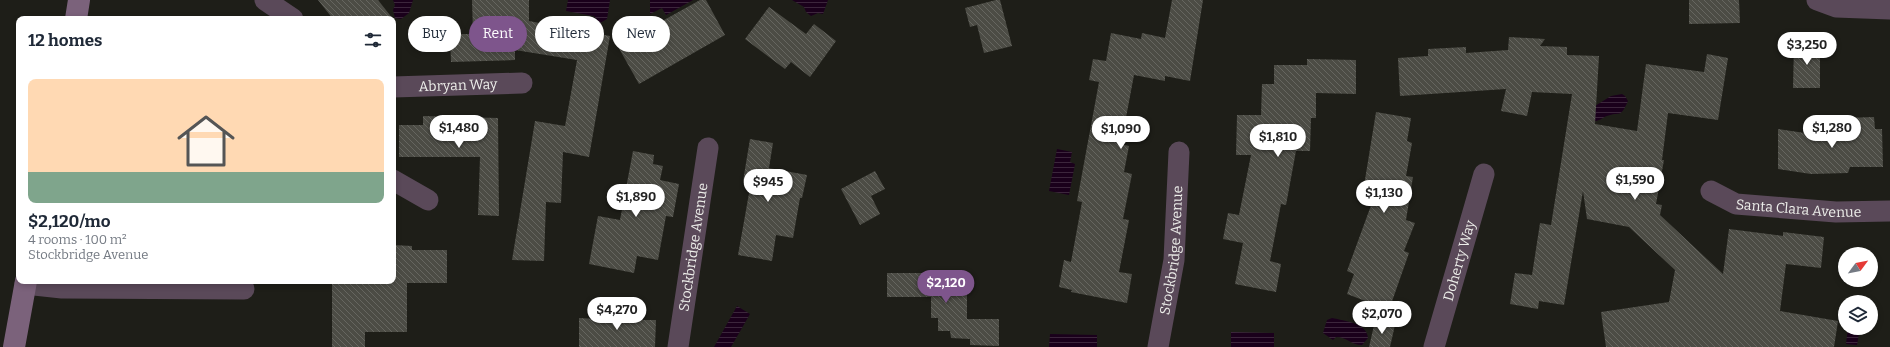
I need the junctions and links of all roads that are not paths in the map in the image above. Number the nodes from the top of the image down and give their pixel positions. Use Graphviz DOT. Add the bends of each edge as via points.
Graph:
graph roads {
  1 [pos="79,0"];
  2 [pos="265,0"];
  3 [pos="1817,0"];
  4 [pos="1890,9"];
  5 [pos="76,16"];
  6 [pos="289,16"];
  7 [pos="522,83"];
  8 [pos="396,87"];
  9 [pos="708,148"];
  10 [pos="1178,152"];
  11 [pos="1484,174"];
  12 [pos="396,182"];
  13 [pos="1710,191"];
  14 [pos="428,200"];
  15 [pos="1890,211"];
  16 [pos="26,284"];
  17 [pos="38,284"];
  18 [pos="244,289"];
  19 [pos="14,347"];
  20 [pos="678,347"];
  21 [pos="1158,347"];
  22 [pos="1434,347"];
  1 -- 5 [label="main road"];
  2 -- 6 [label="street"];
  3 -- 4 [label="street" via="1836,7"];
  7 -- 8 [label="street, Abryan Way"];
  9 -- 20 [label="street, Stockbridge Avenue"];
  10 -- 21 [label="street, Stockbridge Avenue" via="1174,260"];
  11 -- 22 [label="street, Doherty Way"];
  12 -- 14 [label="street"];
  13 -- 15 [label="street, Santa Clara Avenue" via="1736,204 1836,212"];
  16 -- 19 [label="main road"];
  17 -- 18 [label="street" via="62,288"];
}
